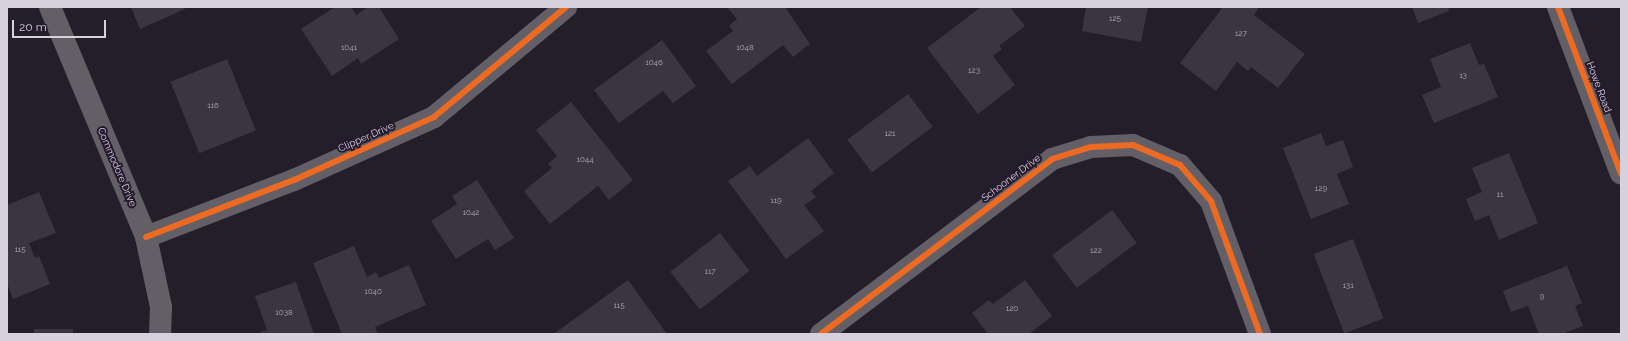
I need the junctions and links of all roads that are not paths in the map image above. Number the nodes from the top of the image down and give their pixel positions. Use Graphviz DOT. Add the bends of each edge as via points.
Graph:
graph roads {
  1 [pos="50,7"];
  2 [pos="566,7"];
  3 [pos="1558,7"];
  4 [pos="1621,174"];
  5 [pos="146,237"];
  6 [pos="160,334"];
  7 [pos="821,334"];
  8 [pos="1260,334"];
  1 -- 5 [label="street, Commodore Drive"];
  2 -- 5 [label="street, Clipper Drive" via="434,117 294,180"];
  3 -- 4 [label="street, Howe Road"];
  5 -- 6 [label="street, Commodore Drive" via="161,307"];
  7 -- 8 [label="street, Schooner Drive" via="1052,159 1091,147 1133,145 1180,165 1211,201"];
}
